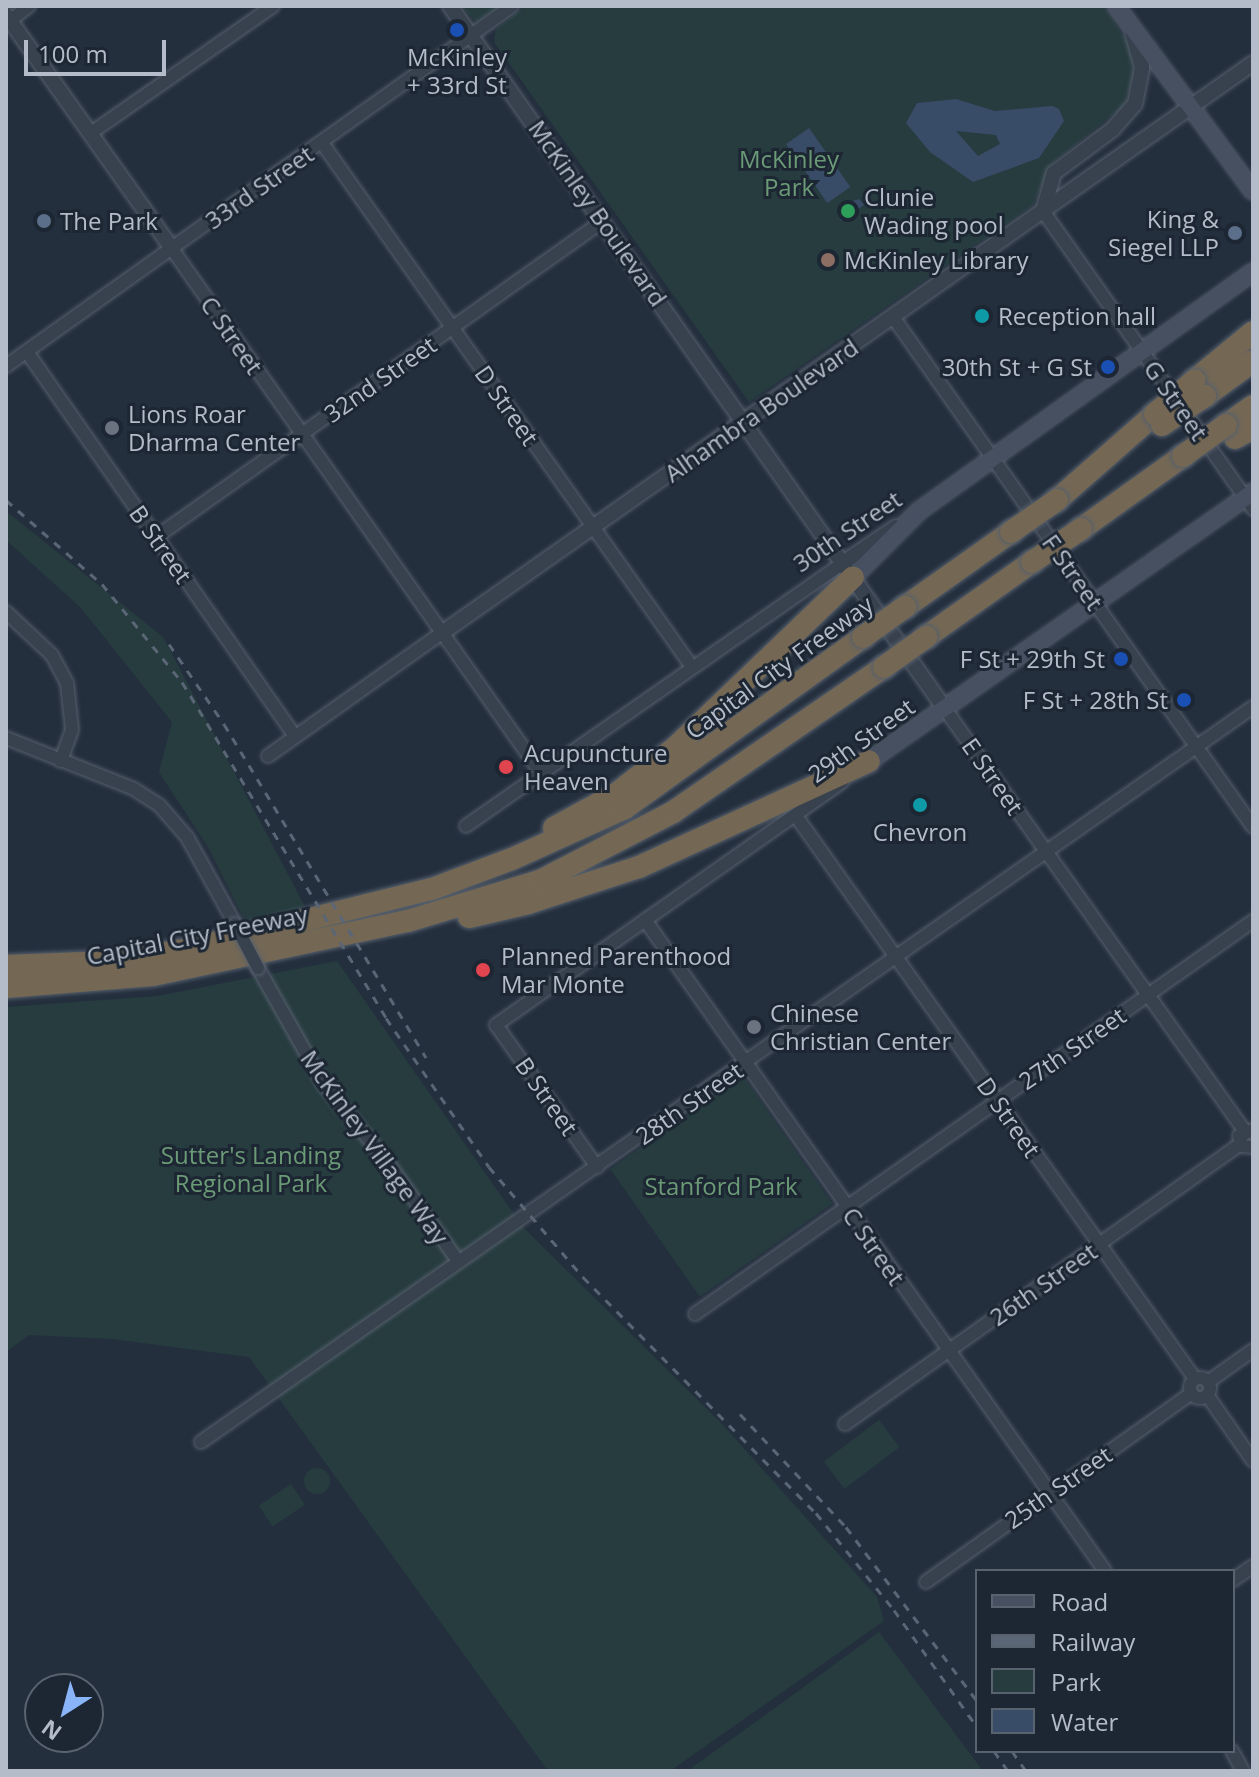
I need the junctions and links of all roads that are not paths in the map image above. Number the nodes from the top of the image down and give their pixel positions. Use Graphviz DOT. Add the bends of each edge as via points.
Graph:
graph roads {
  1 [pos="29,6"];
  2 [pos="273,6"];
  3 [pos="450,6"];
  4 [pos="512,6"];
  5 [pos="1121,12"];
  6 [pos="8,17"];
  7 [pos="472,37"];
  8 [pos="1253,63"];
  9 [pos="1191,107"];
  10 [pos="91,133"];
  11 [pos="322,143"];
  12 [pos="1253,191"];
  13 [pos="1043,211"];
  14 [pos="603,221"];
  15 [pos="172,249"];
  16 [pos="1253,272"];
  17 [pos="893,317"];
  18 [pos="453,328"];
  19 [pos="1253,332"];
  20 [pos="27,352"];
  21 [pos="1143,354"];
  22 [pos="1253,361"];
  23 [pos="6,366"];
  24 [pos="1200,388"];
  25 [pos="1253,406"];
  26 [pos="744,421"];
  27 [pos="1238,430"];
  28 [pos="302,434"];
  29 [pos="993,460"];
  30 [pos="1250,500"];
  31 [pos="593,527"];
  32 [pos="156,537"];
  33 [pos="848,570"];
  34 [pos="1095,603"];
  35 [pos="6,612"];
  36 [pos="442,633"];
  37 [pos="692,667"];
  38 [pos="1253,707"];
  39 [pos="945,709"];
  40 [pos="295,736"];
  41 [pos="6,738"];
  42 [pos="1197,747"];
  43 [pos="268,756"];
  44 [pos="61,761"];
  45 [pos="869,761"];
  46 [pos="541,773"];
  47 [pos="796,816"];
  48 [pos="466,826"];
  49 [pos="1253,827"];
  50 [pos="1047,852"];
  51 [pos="357,909"];
  52 [pos="645,920"];
  53 [pos="408,921"];
  54 [pos="1253,921"];
  55 [pos="896,957"];
  56 [pos="6,966"];
  57 [pos="6,987"];
  58 [pos="1148,994"];
  59 [pos="496,1025"];
  60 [pos="747,1063"];
  61 [pos="997,1100"];
  62 [pos="1248,1130"];
  63 [pos="1247,1145"];
  64 [pos="597,1167"];
  65 [pos="847,1207"];
  66 [pos="1099,1244"];
  67 [pos="458,1261"];
  68 [pos="695,1314"];
  69 [pos="948,1350"];
  70 [pos="1253,1350"];
  71 [pos="1203,1385"];
  72 [pos="845,1424"];
  73 [pos="201,1442"];
  74 [pos="1253,1461"];
  75 [pos="1049,1493"];
  76 [pos="1253,1566"];
  77 [pos="1104,1569"];
  78 [pos="1235,1579"];
  79 [pos="926,1582"];
  80 [pos="1234,1753"];
  81 [pos="1247,1769"];
  1 -- 6 [label="street"];
  2 -- 10 [label="street"];
  3 -- 7 [label="street, McKinley Boulevard"];
  4 -- 7 [label="street, 33rd Street"];
  5 -- 9 [label="main road"];
  5 -- 13 [label="street" via="1142,67 1139,96 1122,121 1054,173"];
  6 -- 10 [label="street, C Street"];
  7 -- 11 [label="street, 33rd Street"];
  7 -- 14 [label="street, McKinley Boulevard"];
  8 -- 9 [label="street, Alhambra Boulevard"];
  9 -- 12 [label="main road"];
  9 -- 13 [label="street, Alhambra Boulevard"];
  10 -- 15 [label="street, C Street"];
  11 -- 15 [label="street, 33rd Street"];
  11 -- 18 [label="street, D Street"];
  13 -- 17 [label="street, Alhambra Boulevard"];
  13 -- 21 [label="street, G Street"];
  14 -- 18 [label="street, 32nd Street"];
  14 -- 26 [label="street, McKinley Boulevard"];
  15 -- 20 [label="street, 33rd Street"];
  15 -- 28 [label="street, C Street"];
  16 -- 21 [label="main road, 30th Street"];
  17 -- 26 [label="street, Alhambra Boulevard"];
  17 -- 29 [label="street, F Street"];
  18 -- 28 [label="street, 32nd Street"];
  18 -- 31 [label="street, D Street"];
  19 -- 24 [label="highway"];
  20 -- 23 [label="street, 33rd Street"];
  20 -- 32 [label="street, B Street"];
  21 -- 29 [label="main road, 30th Street"];
  21 -- 30 [label="street, G Street"];
  22 -- 24 [label="highway, Capital City Freeway"];
  24 -- 51 [label="highway, Capital City Freeway, bridge" via="1057,500 665,782 586,829 432,889"];
  25 -- 27 [label="highway, Capital City Freeway"];
  26 -- 31 [label="street, Alhambra Boulevard"];
  26 -- 33 [label="street, E Street"];
  27 -- 53 [label="highway, Capital City Freeway, bridge" via="1148,484 616,845 540,881"];
  28 -- 32 [label="street, 32nd Street"];
  28 -- 36 [label="street, C Street"];
  29 -- 33 [label="main road, 30th Street" via="919,511"];
  29 -- 34 [label="street, F Street"];
  30 -- 34 [label="main road, 29th Street"];
  31 -- 36 [label="street, Alhambra Boulevard"];
  31 -- 37 [label="street, D Street"];
  32 -- 40 [label="street, B Street"];
  33 -- 37 [label="street, 30th Street"];
  33 -- 39 [label="street, E Street"];
  33 -- 51 [label="highway" via="676,747 616,794 492,858"];
  34 -- 39 [label="main road, 29th Street"];
  34 -- 42 [label="street, F Street"];
  35 -- 44 [label="street" via="52,655 67,683 72,730"];
  36 -- 40 [label="street, Alhambra Boulevard"];
  36 -- 46 [label="street, C Street"];
  37 -- 46 [label="street, 30th Street"];
  38 -- 42 [label="street, 28th Street"];
  39 -- 45 [label="main road, 29th Street"];
  39 -- 50 [label="street, E Street"];
  40 -- 43 [label="street, Alhambra Boulevard"];
  41 -- 44 [label="street, McKinley Village Way"];
  42 -- 49 [label="street, F Street"];
  42 -- 50 [label="street, 28th Street"];
  44 -- 67 [label="street, McKinley Village Way, bridge" via="134,789 159,805 187,837 324,1085 393,1169"];
  45 -- 47 [label="street, 29th Street"];
  45 -- 53 [label="highway" via="601,881 492,913"];
  46 -- 48 [label="street, 30th Street"];
  47 -- 52 [label="street, 29th Street"];
  47 -- 55 [label="street, D Street"];
  50 -- 55 [label="street, 28th Street"];
  50 -- 58 [label="street, E Street"];
  51 -- 56 [label="highway, Capital City Freeway" via="109,962"];
  52 -- 59 [label="street, 29th Street"];
  52 -- 60 [label="street, C Street"];
  53 -- 57 [label="highway, Capital City Freeway" via="153,975"];
  54 -- 58 [label="street, 27th Street"];
  55 -- 60 [label="street, 28th Street"];
  55 -- 61 [label="street, D Street"];
  58 -- 61 [label="street, 27th Street"];
  58 -- 62 [label="street, E Street"];
  59 -- 64 [label="street, B Street"];
  60 -- 64 [label="street, 28th Street"];
  60 -- 65 [label="street, C Street"];
  61 -- 65 [label="street, 27th Street"];
  61 -- 66 [label="street, D Street"];
  62 -- 63 [label="street"];
  63 -- 66 [label="street, 26th Street"];
  64 -- 67 [label="street, 28th Street"];
  65 -- 68 [label="street, 27th Street"];
  65 -- 69 [label="street, C Street"];
  66 -- 69 [label="street, 26th Street"];
  66 -- 71 [label="street, D Street"];
  67 -- 73 [label="street, 28th Street"];
  69 -- 72 [label="street, 26th Street"];
  69 -- 75 [label="street, C Street"];
  70 -- 71 [label="street"];
  71 -- 74 [label="street, D Street"];
  71 -- 75 [label="street, 25th Street"];
  75 -- 77 [label="street, C Street"];
  75 -- 79 [label="street, 25th Street"];
  76 -- 78 [label="street"];
  80 -- 81 [label="street"];
}
